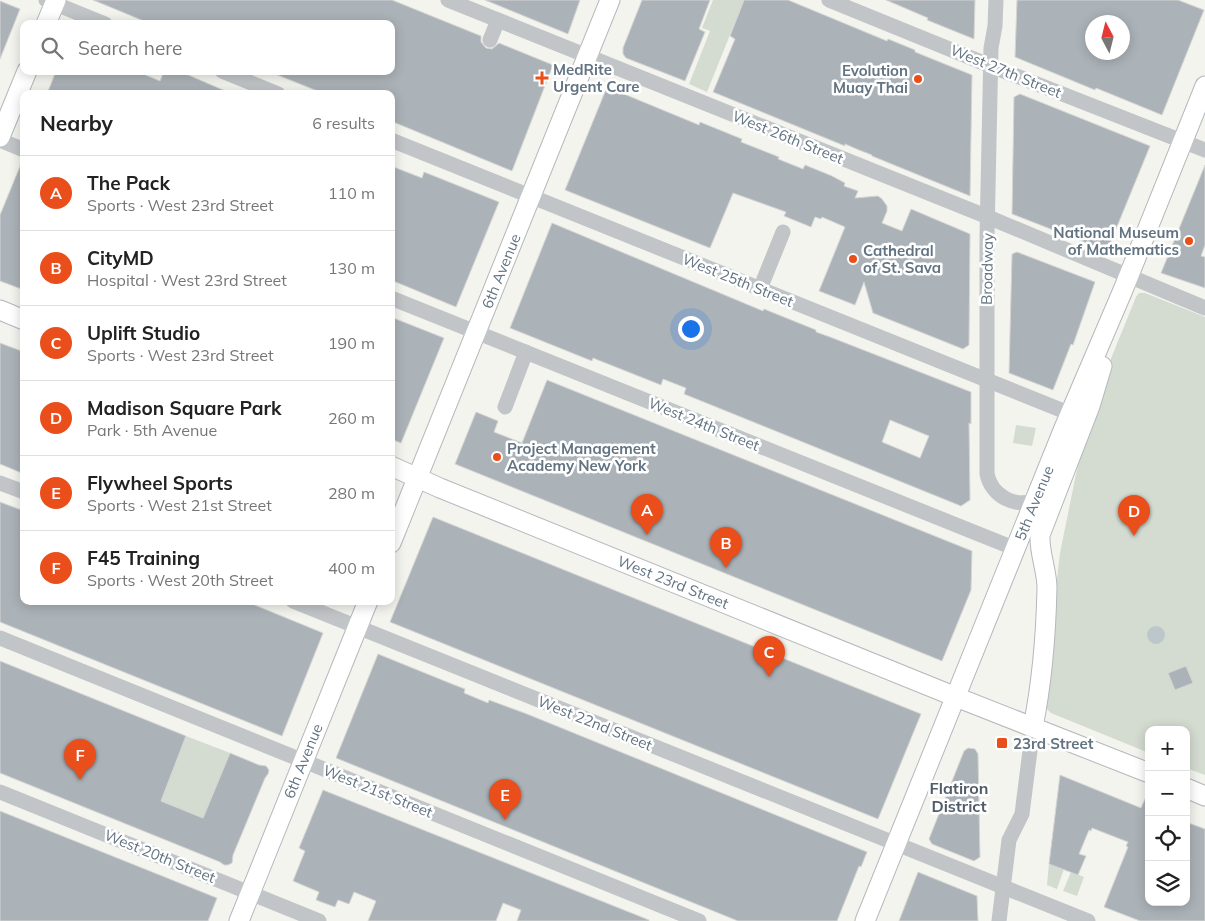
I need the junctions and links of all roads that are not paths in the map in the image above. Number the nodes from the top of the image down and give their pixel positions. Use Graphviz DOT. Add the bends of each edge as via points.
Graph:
graph roads {
  1 [pos="448,0"];
  2 [pos="610,0"];
  3 [pos="829,0"];
  4 [pos="996,0"];
  5 [pos="52,1"];
  6 [pos="47,20"];
  7 [pos="96,20"];
  8 [pos="498,20"];
  9 [pos="490,40"];
  10 [pos="588,56"];
  11 [pos="991,66"];
  12 [pos="25,75"];
  13 [pos="232,75"];
  14 [pos="1205,86"];
  15 [pos="268,90"];
  16 [pos="0,139"];
  17 [pos="1183,141"];
  18 [pos="395,142"];
  19 [pos="20,148"];
  20 [pos="1205,150"];
  21 [pos="531,196"];
  22 [pos="988,217"];
  23 [pos="783,232"];
  24 [pos="1128,276"];
  25 [pos="760,289"];
  26 [pos="395,300"];
  27 [pos="1205,308"];
  28 [pos="0,310"];
  29 [pos="20,318"];
  30 [pos="476,332"];
  31 [pos="526,352"];
  32 [pos="986,380"];
  33 [pos="505,407"];
  34 [pos="1077,417"];
  35 [pos="395,468"];
  36 [pos="418,478"];
  37 [pos="0,483"];
  38 [pos="20,490"];
  39 [pos="1036,500"];
  40 [pos="395,533"];
  41 [pos="1016,549"];
  42 [pos="303,605"];
  43 [pos="366,605"];
  44 [pos="357,627"];
  45 [pos="0,638"];
  46 [pos="956,697"];
  47 [pos="1032,727"];
  48 [pos="303,761"];
  49 [pos="1145,771"];
  50 [pos="1190,790"];
  51 [pos="0,792"];
  52 [pos="1205,796"];
  53 [pos="896,844"];
  54 [pos="1004,887"];
  55 [pos="250,893"];
  56 [pos="239,921"];
  57 [pos="319,921"];
  58 [pos="699,921"];
  59 [pos="865,921"];
  60 [pos="1000,921"];
  61 [pos="1088,921"];
  1 -- 8 [label="street, West 26th Street"];
  2 -- 10 [label="main road, 6th Avenue"];
  3 -- 11 [label="street, West 27th Street"];
  4 -- 11 [label="street, Broadway"];
  5 -- 6 [label="main road"];
  5 -- 7 [label="street"];
  8 -- 9 [label="street"];
  8 -- 10 [label="street, West 26th Street"];
  10 -- 21 [label="main road, 6th Avenue"];
  10 -- 22 [label="street, West 26th Street"];
  11 -- 17 [label="street, West 27th Street"];
  11 -- 22 [label="street, Broadway"];
  12 -- 16 [label="main road"];
  13 -- 15 [label="street"];
  14 -- 17 [label="main road, 5th Avenue"];
  16 -- 19 [label="street"];
  17 -- 20 [label="street, West 27th Street"];
  17 -- 24 [label="main road, 5th Avenue"];
  18 -- 21 [label="street, West 25th Street"];
  21 -- 25 [label="street, West 25th Street"];
  21 -- 30 [label="main road, 6th Avenue"];
  22 -- 24 [label="street, West 26th Street"];
  22 -- 32 [label="street, Broadway"];
  23 -- 25 [label="street"];
  24 -- 27 [label="street, West 26th Street"];
  24 -- 34 [label="main road, 5th Avenue"];
  25 -- 32 [label="street, West 25th Street"];
  26 -- 30 [label="street, West 24th Street"];
  28 -- 29 [label="main road"];
  30 -- 31 [label="street, West 24th Street"];
  30 -- 36 [label="main road, 6th Avenue"];
  31 -- 33 [label="street"];
  31 -- 41 [label="street, West 24th Street"];
  32 -- 34 [label="street, West 25th Street"];
  32 -- 39 [label="street, Broadway" via="989,482 998,493 1011,500 1024,504"];
  34 -- 39 [label="main road, 5th Avenue"];
  34 -- 47 [label="main road" via="1040,535 1046,580 1046,613 1038,701"];
  35 -- 36 [label="main road, West 23rd Street"];
  36 -- 40 [label="main road, 6th Avenue"];
  36 -- 46 [label="main road, West 23rd Street"];
  37 -- 38 [label="street"];
  39 -- 41 [label="main road, 5th Avenue"];
  41 -- 46 [label="main road, 5th Avenue"];
  42 -- 44 [label="street, West 22nd Street"];
  43 -- 44 [label="main road, 6th Avenue"];
  44 -- 48 [label="main road, 6th Avenue"];
  44 -- 53 [label="street, West 22nd Street"];
  45 -- 48 [label="street, West 21st Street"];
  46 -- 47 [label="main road, West 23rd Street"];
  46 -- 53 [label="main road, 5th Avenue"];
  47 -- 49 [label="main road, West 23rd Street"];
  47 -- 54 [label="street" via="1022,814 1009,840"];
  48 -- 55 [label="main road, 6th Avenue"];
  48 -- 58 [label="street, West 21st Street"];
  50 -- 52 [label="main road"];
  51 -- 55 [label="street, West 20th Street"];
  53 -- 54 [label="street, West 22nd Street"];
  53 -- 59 [label="main road, 5th Avenue"];
  54 -- 60 [label="street"];
  54 -- 61 [label="street, West 22nd Street"];
  55 -- 56 [label="main road, 6th Avenue"];
  55 -- 57 [label="street, West 20th Street"];
}
